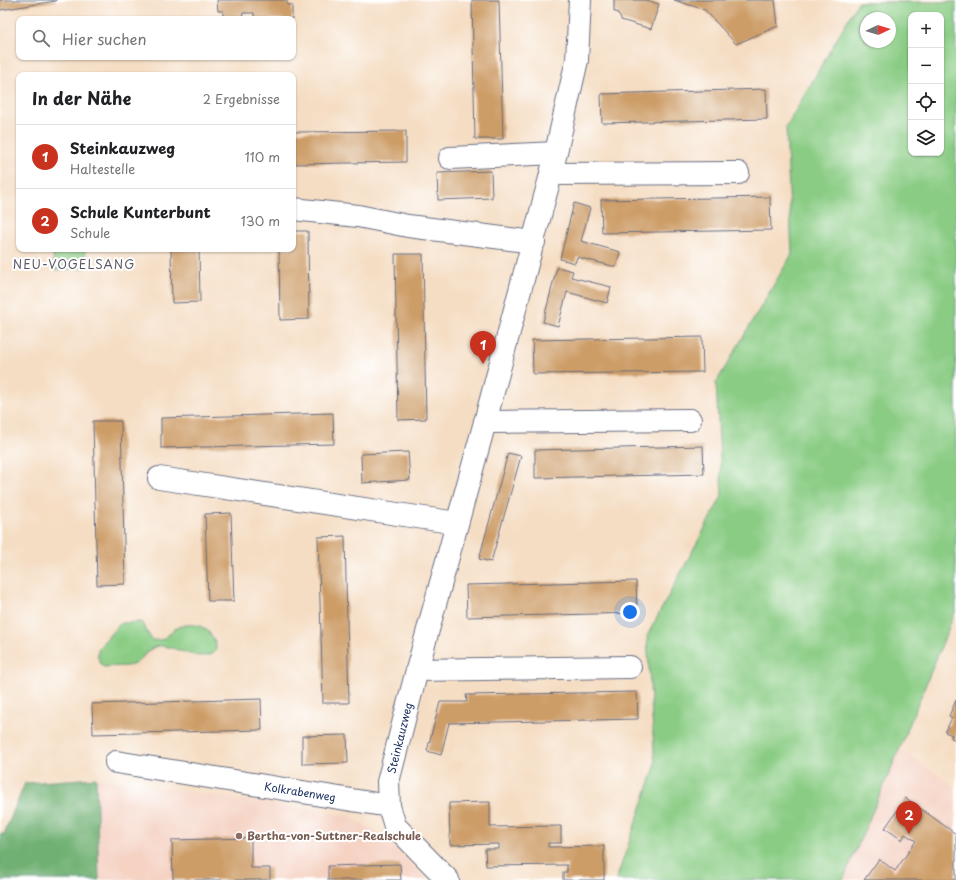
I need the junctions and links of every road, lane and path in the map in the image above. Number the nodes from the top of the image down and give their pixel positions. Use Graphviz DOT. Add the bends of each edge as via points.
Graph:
graph roads {
  1 [pos="580,0"];
  2 [pos="450,158"];
  3 [pos="554,163"];
  4 [pos="738,173"];
  5 [pos="296,209"];
  6 [pos="534,242"];
  7 [pos="690,420"];
  8 [pos="485,422"];
  9 [pos="159,478"];
  10 [pos="457,523"];
  11 [pos="630,666"];
  12 [pos="417,670"];
  13 [pos="116,762"];
  14 [pos="388,806"];
  15 [pos="448,880"];
  1 -- 3 [label="street, Steinkauzweg" via="577,60"];
  2 -- 3 [label="street"];
  3 -- 4 [label="street"];
  3 -- 6 [label="street, Steinkauzweg"];
  5 -- 6 [label="street"];
  6 -- 8 [label="street, Steinkauzweg"];
  7 -- 8 [label="street"];
  8 -- 10 [label="street, Steinkauzweg"];
  9 -- 10 [label="street"];
  10 -- 12 [label="street, Steinkauzweg"];
  11 -- 12 [label="street"];
  12 -- 14 [label="street, Steinkauzweg" via="388,782"];
  13 -- 14 [label="street, Kolkrabenweg"];
  14 -- 15 [label="street" via="395,826"];
}
